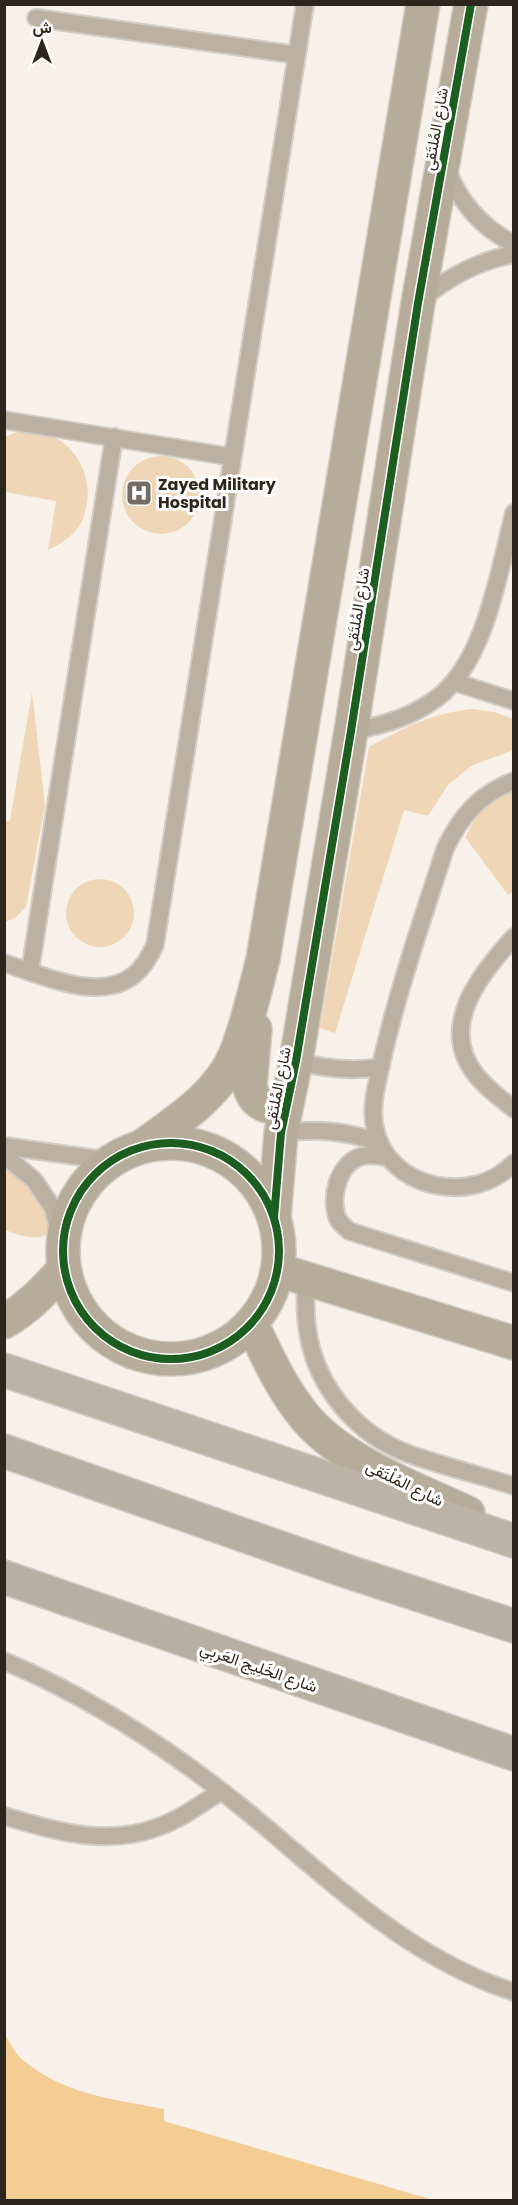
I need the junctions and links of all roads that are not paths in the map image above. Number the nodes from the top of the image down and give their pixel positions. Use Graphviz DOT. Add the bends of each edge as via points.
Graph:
graph roads {
  1 [pos="305,4"];
  2 [pos="423,4"];
  3 [pos="471,4"];
  4 [pos="36,18"];
  5 [pos="297,55"];
  6 [pos="444,158"];
  7 [pos="513,244"];
  8 [pos="513,254"];
  9 [pos="418,303"];
  10 [pos="4,420"];
  11 [pos="114,437"];
  12 [pos="232,457"];
  13 [pos="513,513"];
  14 [pos="454,682"];
  15 [pos="513,701"];
  16 [pos="351,731"];
  17 [pos="513,781"];
  18 [pos="513,937"];
  19 [pos="263,959"];
  20 [pos="4,963"];
  21 [pos="30,971"];
  22 [pos="296,1061"];
  23 [pos="381,1067"];
  24 [pos="289,1095"];
  25 [pos="513,1109"];
  26 [pos="281,1133"];
  27 [pos="378,1142"];
  28 [pos="4,1146"];
  29 [pos="141,1147"];
  30 [pos="4,1155"];
  31 [pos="387,1157"];
  32 [pos="112,1161"];
  33 [pos="513,1163"];
  34 [pos="274,1218"];
  35 [pos="63,1256"];
  36 [pos="292,1274"];
  37 [pos="513,1283"];
  38 [pos="4,1322"];
  39 [pos="252,1324"];
  40 [pos="513,1343"];
  41 [pos="4,1370"];
  42 [pos="4,1451"];
  43 [pos="513,1486"];
  44 [pos="513,1534"];
  45 [pos="513,1541"];
  46 [pos="4,1577"];
  47 [pos="513,1626"];
  48 [pos="4,1661"];
  49 [pos="513,1754"];
  50 [pos="221,1791"];
  51 [pos="4,1816"];
  52 [pos="513,1992"];
  1 -- 5 [label="lane"];
  2 -- 19 [label="street, شارع المُلتَقى"];
  3 -- 6 [label="street, شارع المُلتَقى"];
  4 -- 5 [label="lane"];
  5 -- 12 [label="lane"];
  6 -- 7 [label="lane" via="451,179 475,216"];
  6 -- 9 [label="street, شارع المُلتَقى"];
  8 -- 9 [label="lane" via="471,267"];
  9 -- 16 [label="street, شارع المُلتَقى"];
  10 -- 11 [label="lane"];
  11 -- 12 [label="lane"];
  11 -- 21 [label="lane"];
  12 -- 21 [label="lane" via="155,945 134,976 115,985 95,988"];
  13 -- 14 [label="lane" via="482,632"];
  14 -- 15 [label="lane"];
  14 -- 16 [label="lane" via="438,698 414,712 389,723"];
  16 -- 22 [label="street, شارع المُلتَقى"];
  17 -- 23 [label="lane" via="482,797 454,829 444,849 390,1024"];
  18 -- 25 [label="lane" via="473,988 461,1022 466,1057 474,1073"];
  19 -- 24 [label="street" via="250,1088 252,1096 264,1106 279,1105"];
  19 -- 29 [label="street, شارع المُلتَقى" via="236,1056 201,1101"];
  20 -- 21 [label="lane"];
  22 -- 23 [label="lane" via="338,1070"];
  22 -- 24 [label="street, شارع المُلتَقى"];
  23 -- 27 [label="lane" via="374,1110"];
  24 -- 26 [label="street, شارع المُلتَقى"];
  26 -- 27 [label="lane" via="331,1130"];
  26 -- 34 [label="street, شارع المُلتَقى"];
  27 -- 31 [label="lane"];
  28 -- 32 [label="lane"];
  29 -- 32 [label="street"];
  29 -- 34 [label="street" via="172,1143 202,1147 230,1161 253,1180"];
  30 -- 35 [label="lane" via="34,1180 53,1208"];
  31 -- 33 [label="lane" via="399,1169 427,1183 460,1188 492,1179"];
  31 -- 37 [label="lane" via="363,1156 352,1161 338,1180 335,1207 339,1221 349,1231"];
  32 -- 35 [label="street" via="86,1182 70,1211"];
  34 -- 36 [label="street"];
  35 -- 38 [label="street" via="39,1297"];
  35 -- 39 [label="street" via="74,1303 95,1330 124,1350 158,1359 193,1358 225,1346"];
  36 -- 39 [label="street" via="273,1290"];
  36 -- 40 [label="street"];
  36 -- 43 [label="lane" via="305,1308 315,1360 326,1385 361,1426 407,1453"];
  39 -- 44 [label="street, شارع المُلْتَقى" via="273,1369 302,1413 332,1442 374,1470"];
  41 -- 45 [label="main road"];
  42 -- 47 [label="highway"];
  46 -- 49 [label="highway, شارع الخَلِيج العَربِي"];
  48 -- 50 [label="lane" via="125,1722"];
  50 -- 51 [label="lane" via="156,1828 104,1837 78,1835"];
  50 -- 52 [label="lane" via="389,1928 463,1971"];
}
